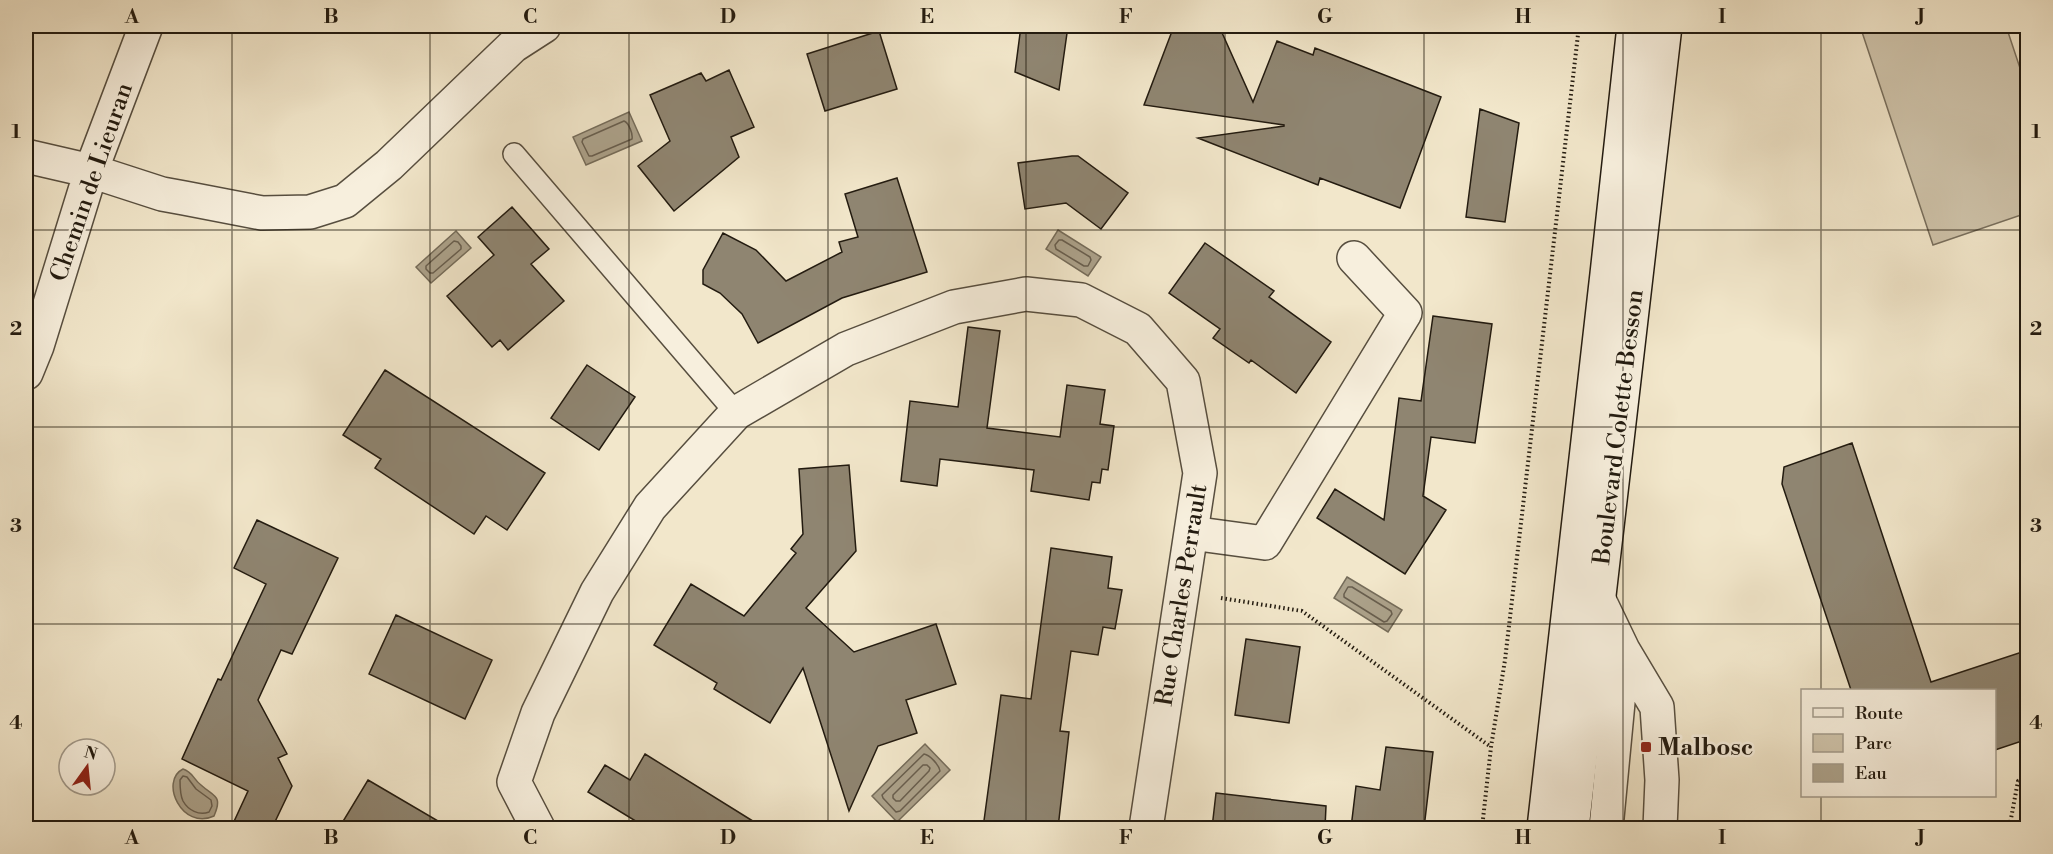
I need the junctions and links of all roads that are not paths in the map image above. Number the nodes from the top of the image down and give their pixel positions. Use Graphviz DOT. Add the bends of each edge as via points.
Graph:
graph roads {
  1 [pos="146,26"];
  2 [pos="544,26"];
  3 [pos="1634,26"];
  4 [pos="1665,26"];
  5 [pos="514,154"];
  6 [pos="26,156"];
  7 [pos="91,171"];
  8 [pos="1354,258"];
  9 [pos="26,373"];
  10 [pos="736,413"];
  11 [pos="1191,533"];
  12 [pos="1599,600"];
  13 [pos="1623,650"];
  14 [pos="538,828"];
  15 [pos="1146,828"];
  16 [pos="1544,828"];
  17 [pos="1572,828"];
  18 [pos="1606,828"];
  19 [pos="1660,828"];
  1 -- 7 [label="street, Chemin de Lieuran"];
  2 -- 7 [label="street" via="513,46 389,165 345,201 310,212 262,213 162,194"];
  3 -- 16 [label="street, Boulevard Colette Besson"];
  4 -- 12 [label="street, Boulevard Colette Besson"];
  5 -- 10 [label="lane"];
  6 -- 7 [label="street"];
  7 -- 9 [label="street, Chemin de Lieuran"];
  8 -- 11 [label="street" via="1405,313 1265,543"];
  10 -- 11 [label="street, Rue Charles Perrault" via="846,349 954,307 1026,294 1081,300 1138,329 1183,381 1200,473"];
  10 -- 14 [label="street, Rue Charles Perrault" via="650,507 597,592 538,713 514,782"];
  11 -- 15 [label="street, Rue Charles Perrault"];
  12 -- 13 [label="street"];
  12 -- 17 [label="street, Boulevard Colette Besson"];
  13 -- 18 [label="street"];
  13 -- 19 [label="street" via="1657,706 1662,780"];
}
